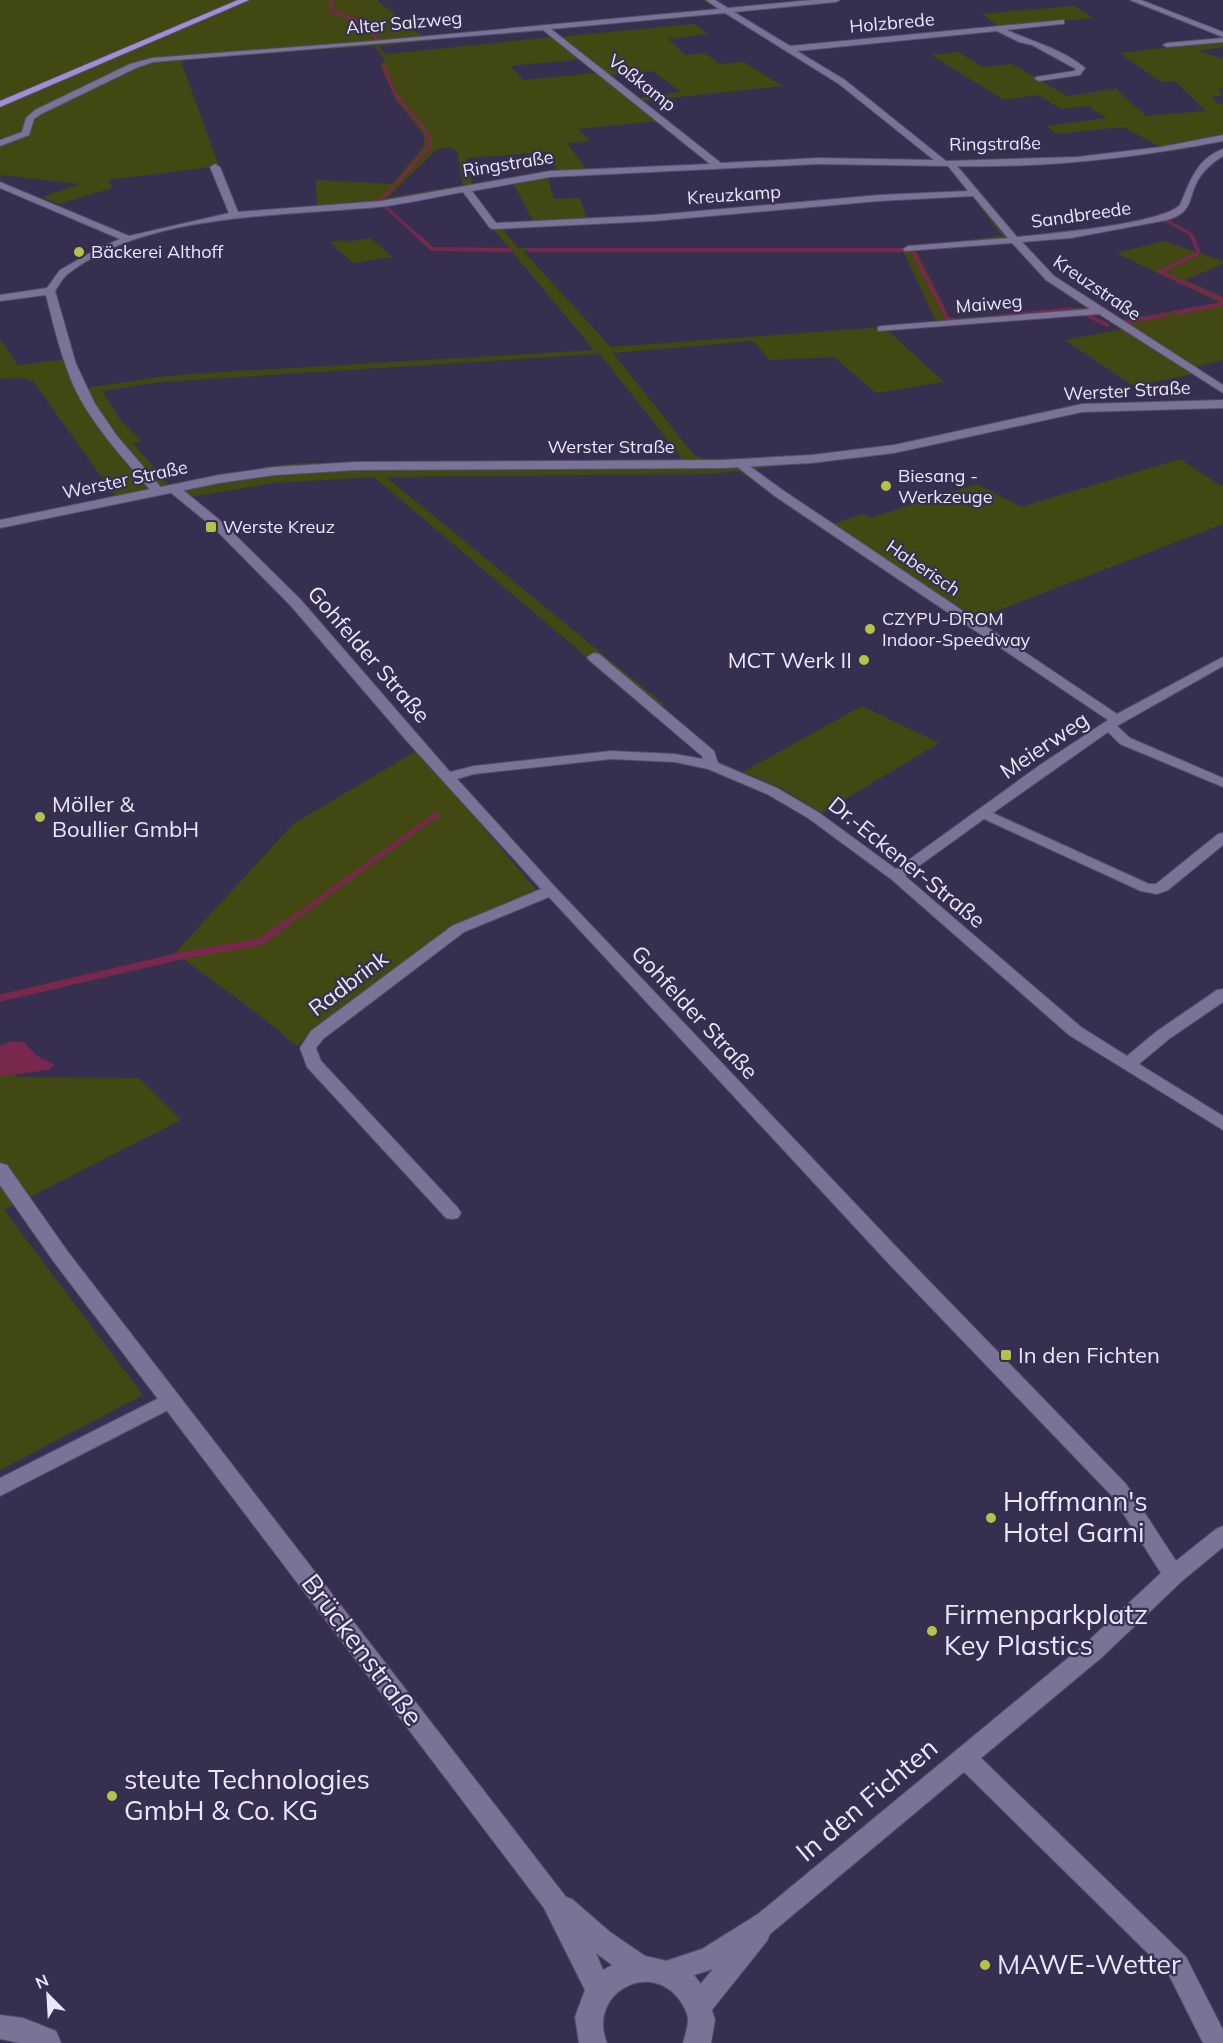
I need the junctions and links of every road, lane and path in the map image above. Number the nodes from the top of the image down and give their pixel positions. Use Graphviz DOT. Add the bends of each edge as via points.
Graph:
graph roads {
  1 [pos="224,0"];
  2 [pos="245,0"];
  3 [pos="710,0"];
  4 [pos="836,0"];
  5 [pos="1134,0"];
  6 [pos="727,10"];
  7 [pos="1061,22"];
  8 [pos="544,27"];
  9 [pos="998,28"];
  10 [pos="1223,35"];
  11 [pos="1223,40"];
  12 [pos="1167,45"];
  13 [pos="789,49"];
  14 [pos="1039,79"];
  15 [pos="0,94"];
  16 [pos="0,104"];
  17 [pos="1223,138"];
  18 [pos="0,143"];
  19 [pos="1223,152"];
  20 [pos="946,163"];
  21 [pos="719,166"];
  22 [pos="214,167"];
  23 [pos="0,184"];
  24 [pos="465,188"];
  25 [pos="977,193"];
  26 [pos="20,194"];
  27 [pos="0,195"];
  28 [pos="235,215"];
  29 [pos="128,239"];
  30 [pos="1014,240"];
  31 [pos="908,249"];
  32 [pos="50,291"];
  33 [pos="0,298"];
  34 [pos="1098,311"];
  35 [pos="882,329"];
  36 [pos="1223,390"];
  37 [pos="1223,404"];
  38 [pos="741,463"];
  39 [pos="174,489"];
  40 [pos="158,491"];
  41 [pos="0,524"];
  42 [pos="594,657"];
  43 [pos="1223,661"];
  44 [pos="1113,723"];
  45 [pos="712,765"];
  46 [pos="447,777"];
  47 [pos="1223,783"];
  48 [pos="982,813"];
  49 [pos="1223,837"];
  50 [pos="896,876"];
  51 [pos="551,891"];
  52 [pos="1223,994"];
  53 [pos="1128,1064"];
  54 [pos="1223,1124"];
  55 [pos="0,1170"];
  56 [pos="452,1213"];
  57 [pos="171,1400"];
  58 [pos="0,1488"];
  59 [pos="1223,1535"];
  60 [pos="1174,1575"];
  61 [pos="964,1757"];
  62 [pos="553,1899"];
  63 [pos="767,1922"];
  64 [pos="639,1968"];
  65 [pos="666,1972"];
  66 [pos="599,1991"];
  67 [pos="698,2007"];
  68 [pos="0,2027"];
  69 [pos="699,2041"];
  70 [pos="48,2043"];
  71 [pos="593,2043"];
  72 [pos="1216,2043"];
  1 -- 15 [label="highway"];
  2 -- 16 [label="highway"];
  3 -- 6 [label="street, Kreuzstraße"];
  4 -- 6 [label="street, Alter Salzweg"];
  5 -- 10 [label="street"];
  6 -- 8 [label="street, Alter Salzweg"];
  6 -- 13 [label="street, Kreuzstraße"];
  7 -- 9 [label="street, Holzbrede"];
  8 -- 18 [label="street, Alter Salzweg" via="152,60 38,112 30,118 26,133"];
  8 -- 21 [label="street, Voßkamp"];
  9 -- 13 [label="street, Holzbrede"];
  9 -- 14 [label="street" via="1081,68 1077,73"];
  11 -- 12 [label="street"];
  13 -- 20 [label="street, Kreuzstraße" via="842,82"];
  17 -- 20 [label="street, Ringstraße" via="1100,159"];
  19 -- 30 [label="street, Sandbreede" via="1197,175 1189,200 1178,213 1100,230"];
  20 -- 21 [label="street, Ringstraße" via="818,160"];
  20 -- 25 [label="street, Kreuzstraße"];
  21 -- 24 [label="street, Ringstraße" via="550,174"];
  22 -- 28 [label="street"];
  23 -- 26 [label="street"];
  24 -- 25 [label="street, Kreuzkamp" via="493,226"];
  24 -- 28 [label="street, Ringstraße" via="381,204"];
  25 -- 30 [label="street, Kreuzstraße"];
  26 -- 27 [label="street"];
  26 -- 29 [label="street"];
  28 -- 29 [label="street, Ringstraße"];
  29 -- 32 [label="street, Ringstraße" via="71,266"];
  30 -- 31 [label="street, Sandbreede"];
  30 -- 34 [label="street, Kreuzstraße" via="1050,278"];
  32 -- 33 [label="street"];
  32 -- 40 [label="street" via="63,340 90,405"];
  34 -- 35 [label="street, Maiweg"];
  34 -- 36 [label="street, Kreuzstraße"];
  37 -- 38 [label="main road, Werster Straße" via="1089,408 879,451"];
  38 -- 39 [label="main road, Werster Straße" via="356,466 255,474"];
  38 -- 44 [label="street, Haberisch" via="780,494"];
  39 -- 40 [label="main road, Werster Straße"];
  39 -- 46 [label="street, Gohfelder Straße" via="218,525 296,603"];
  40 -- 41 [label="main road, Werster Straße"];
  42 -- 45 [label="street" via="709,754"];
  43 -- 44 [label="street, Meierweg"];
  44 -- 47 [label="street, Haberisch" via="1125,741"];
  44 -- 48 [label="street, Meierweg"];
  45 -- 46 [label="street, Dr.-Eckener-Straße" via="675,758 611,755 474,770"];
  45 -- 50 [label="street, Dr.-Eckener-Straße" via="772,791 813,815"];
  46 -- 51 [label="street, Gohfelder Straße"];
  48 -- 49 [label="street" via="1146,888 1163,887"];
  48 -- 50 [label="street, Meierweg"];
  50 -- 53 [label="street, Dr.-Eckener-Straße" via="1075,1032"];
  51 -- 56 [label="street, Radbrink" via="458,928 317,1035 308,1048 313,1062"];
  51 -- 60 [label="street, Gohfelder Straße" via="1119,1490"];
  52 -- 53 [label="street"];
  53 -- 54 [label="street, Dr.-Eckener-Straße"];
  55 -- 57 [label="main road, Brückenstraße"];
  57 -- 58 [label="street"];
  57 -- 62 [label="main road, Brückenstraße"];
  59 -- 60 [label="street, In den Fichten"];
  60 -- 61 [label="street, In den Fichten" via="1092,1651"];
  61 -- 63 [label="street, In den Fichten"];
  61 -- 72 [label="street" via="1177,1965"];
  62 -- 64 [label="main road, Brückenstraße"];
  62 -- 66 [label="main road, Brückenstraße"];
  63 -- 65 [label="street, In den Fichten" via="708,1959"];
  63 -- 67 [label="street, In den Fichten"];
  64 -- 65 [label="main road"];
  64 -- 66 [label="main road" via="610,1980"];
  65 -- 67 [label="main road" via="691,1992"];
  66 -- 71 [label="main road" via="591,2007"];
  67 -- 69 [label="main road"];
  68 -- 70 [label="street" via="23,2031"];
}
